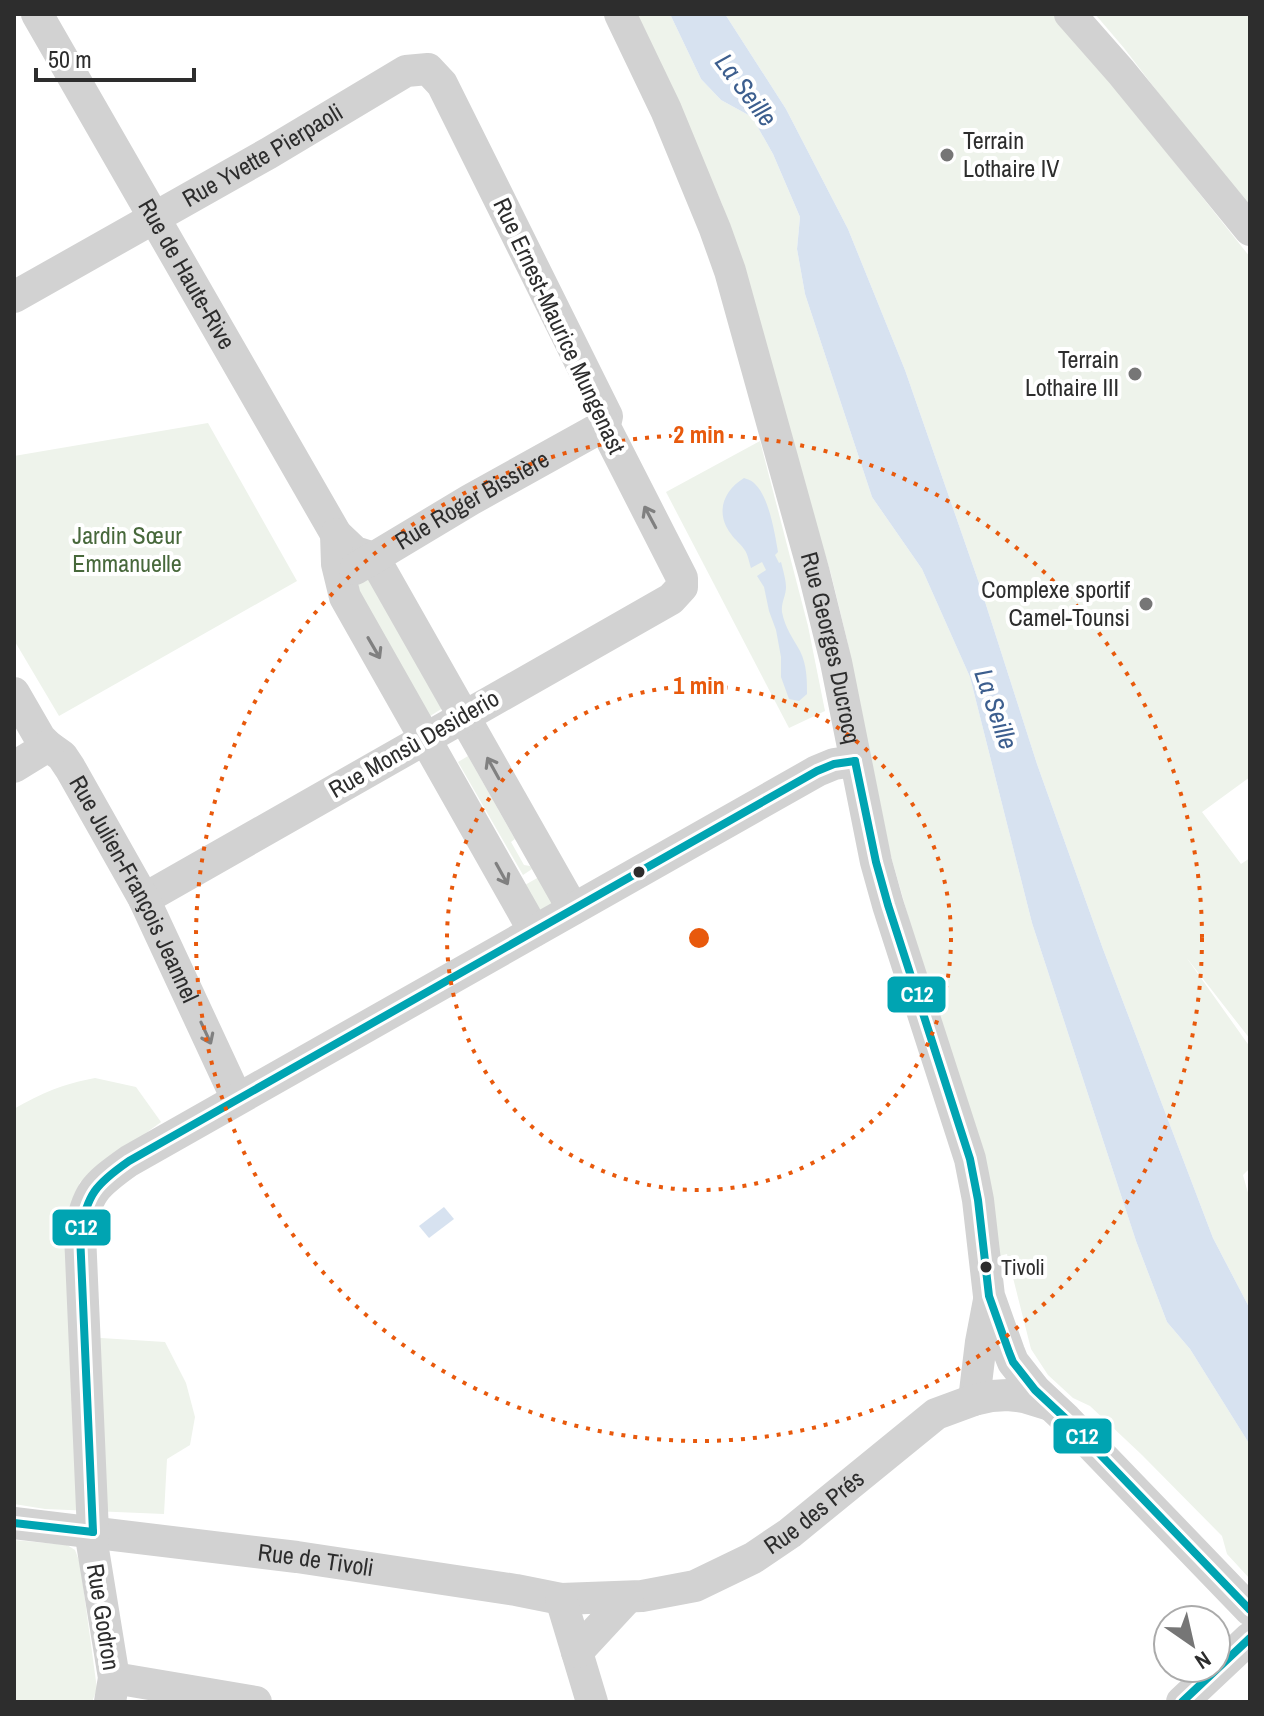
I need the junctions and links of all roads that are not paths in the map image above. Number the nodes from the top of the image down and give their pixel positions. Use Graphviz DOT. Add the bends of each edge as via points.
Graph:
graph roads {
  1 [pos="37,14"];
  2 [pos="620,14"];
  3 [pos="1070,14"];
  4 [pos="428,69"];
  5 [pos="156,218"];
  6 [pos="1250,230"];
  7 [pos="14,297"];
  8 [pos="605,425"];
  9 [pos="336,534"];
  10 [pos="374,558"];
  11 [pos="340,578"];
  12 [pos="682,587"];
  13 [pos="14,693"];
  14 [pos="463,717"];
  15 [pos="426,738"];
  16 [pos="48,746"];
  17 [pos="855,761"];
  18 [pos="14,767"];
  19 [pos="144,899"];
  20 [pos="573,909"];
  21 [pos="534,931"];
  22 [pos="237,1099"];
  23 [pos="989,1296"];
  24 [pos="974,1400"];
  25 [pos="1050,1405"];
  26 [pos="14,1523"];
  27 [pos="93,1532"];
  28 [pos="628,1597"];
  29 [pos="561,1599"];
  30 [pos="1250,1610"];
  31 [pos="1250,1638"];
  32 [pos="577,1652"];
  33 [pos="112,1690"];
  34 [pos="256,1702"];
  35 [pos="592,1702"];
  36 [pos="1182,1702"];
  1 -- 5 [label="street, Rue de Haute-Rive"];
  2 -- 17 [label="street, Rue Georges Ducrocq" via="724,252 814,573"];
  3 -- 6 [label="street"];
  4 -- 5 [label="street, Rue Yvette Pierpaoli" via="406,71"];
  4 -- 8 [label="street, Rue Ernest-Maurice Mungenast" via="442,84 607,416"];
  5 -- 7 [label="street, Rue Yvette Pierpaoli"];
  5 -- 9 [label="street, Rue de Haute-Rive"];
  8 -- 10 [label="street, Rue Roger Bissière"];
  12 -- 8 [label="street, Rue Ernest-Maurice Mungenast, one-way" via="680,571"];
  9 -- 10 [label="street, Rue de Haute-Rive" via="355,552"];
  9 -- 11 [label="street, Rue de Haute-Rive"];
  10 -- 11 [label="street, Rue Roger Bissière"];
  10 -- 14 [label="street"];
  11 -- 15 [label="street, Rue de Haute-Rive, one-way" via="345,597"];
  12 -- 14 [label="street, Rue Monsù Desiderio" via="671,599"];
  13 -- 16 [label="street, Rue Julien-François Jeannel"];
  14 -- 15 [label="street, Rue Monsù Desiderio"];
  20 -- 14 [label="street, one-way"];
  15 -- 19 [label="street, Rue Monsù Desiderio"];
  15 -- 21 [label="street, Rue de Haute-Rive, one-way"];
  16 -- 18 [label="street"];
  16 -- 19 [label="street, Rue Julien-François Jeannel" via="70,768"];
  17 -- 20 [label="street, Rue Godron" via="817,771"];
  17 -- 23 [label="street, Rue Georges Ducrocq" via="888,905 970,1159"];
  19 -- 22 [label="street, Rue Julien-François Jeannel, one-way"];
  20 -- 21 [label="street, Rue Godron"];
  21 -- 22 [label="street, Rue Godron"];
  22 -- 27 [label="street, Rue Godron" via="109,1175 84,1210 80,1234"];
  23 -- 24 [label="street, Rue Georges Ducrocq"];
  23 -- 25 [label="street, Rue Georges Ducrocq" via="1013,1362"];
  24 -- 25 [label="street, Rue des Prés" via="1008,1395"];
  24 -- 28 [label="street, Rue des Prés" via="936,1414 753,1558 695,1586"];
  25 -- 30 [label="street, Rue Georges Ducrocq"];
  26 -- 27 [label="street, Rue de Tivoli"];
  27 -- 29 [label="street, Rue de Tivoli" via="297,1557"];
  27 -- 33 [label="street, Rue Godron"];
  28 -- 29 [label="street, Rue des Prés"];
  28 -- 32 [label="street"];
  29 -- 32 [label="street"];
  31 -- 36 [label="street"];
  32 -- 35 [label="street"];
  33 -- 34 [label="street"];
}
